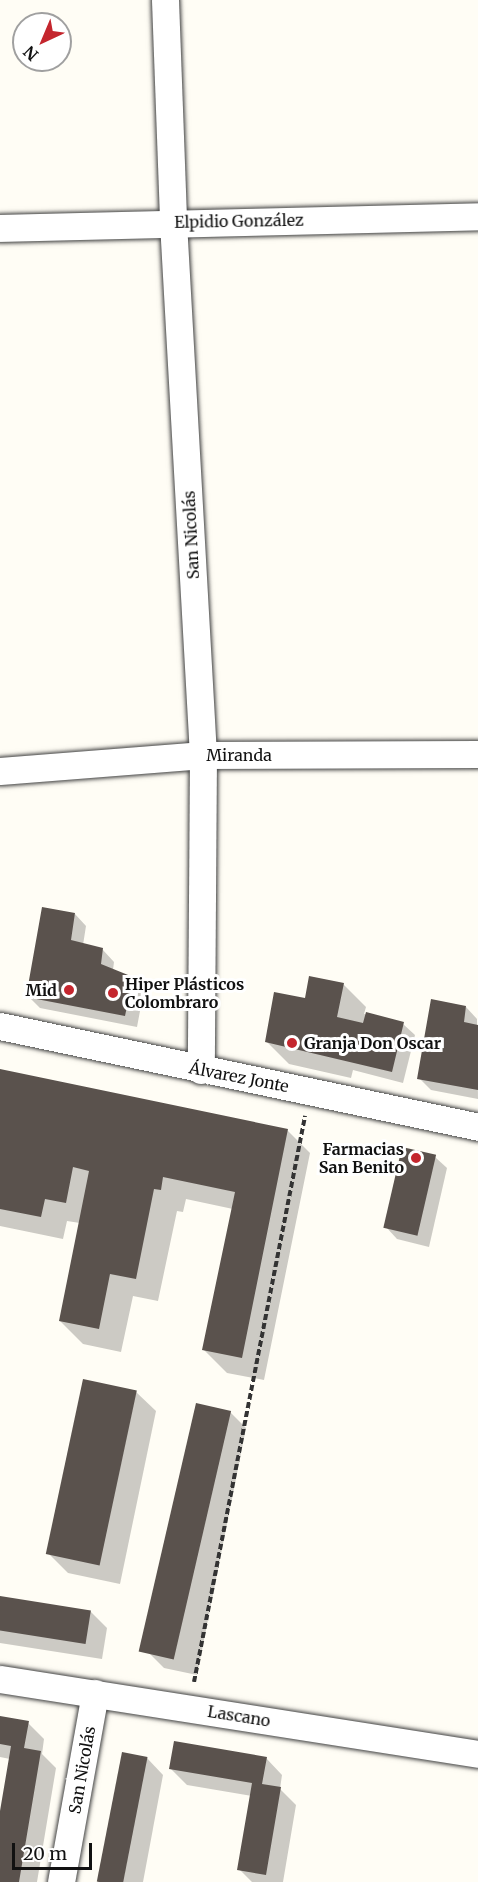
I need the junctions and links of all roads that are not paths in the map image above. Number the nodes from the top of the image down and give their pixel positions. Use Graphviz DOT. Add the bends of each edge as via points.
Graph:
graph roads {
  1 [pos="165,0"];
  2 [pos="478,216"];
  3 [pos="173,222"];
  4 [pos="0,228"];
  5 [pos="478,754"];
  6 [pos="203,755"];
  7 [pos="0,771"];
  8 [pos="0,1026"];
  9 [pos="201,1070"];
  10 [pos="478,1127"];
  11 [pos="0,1679"];
  12 [pos="95,1694"];
  13 [pos="478,1754"];
  14 [pos="61,1882"];
  1 -- 3 [label="street, San Nicolás"];
  2 -- 3 [label="street, Elpidio González"];
  3 -- 4 [label="street, Elpidio González"];
  3 -- 6 [label="street, San Nicolás"];
  5 -- 6 [label="street, Miranda"];
  6 -- 7 [label="street, Miranda"];
  6 -- 9 [label="street, San Nicolás"];
  8 -- 9 [label="street, Álvarez Jonte"];
  9 -- 10 [label="street, Álvarez Jonte"];
  11 -- 12 [label="street, Lascano"];
  12 -- 13 [label="street, Lascano"];
  12 -- 14 [label="street, San Nicolás"];
}
